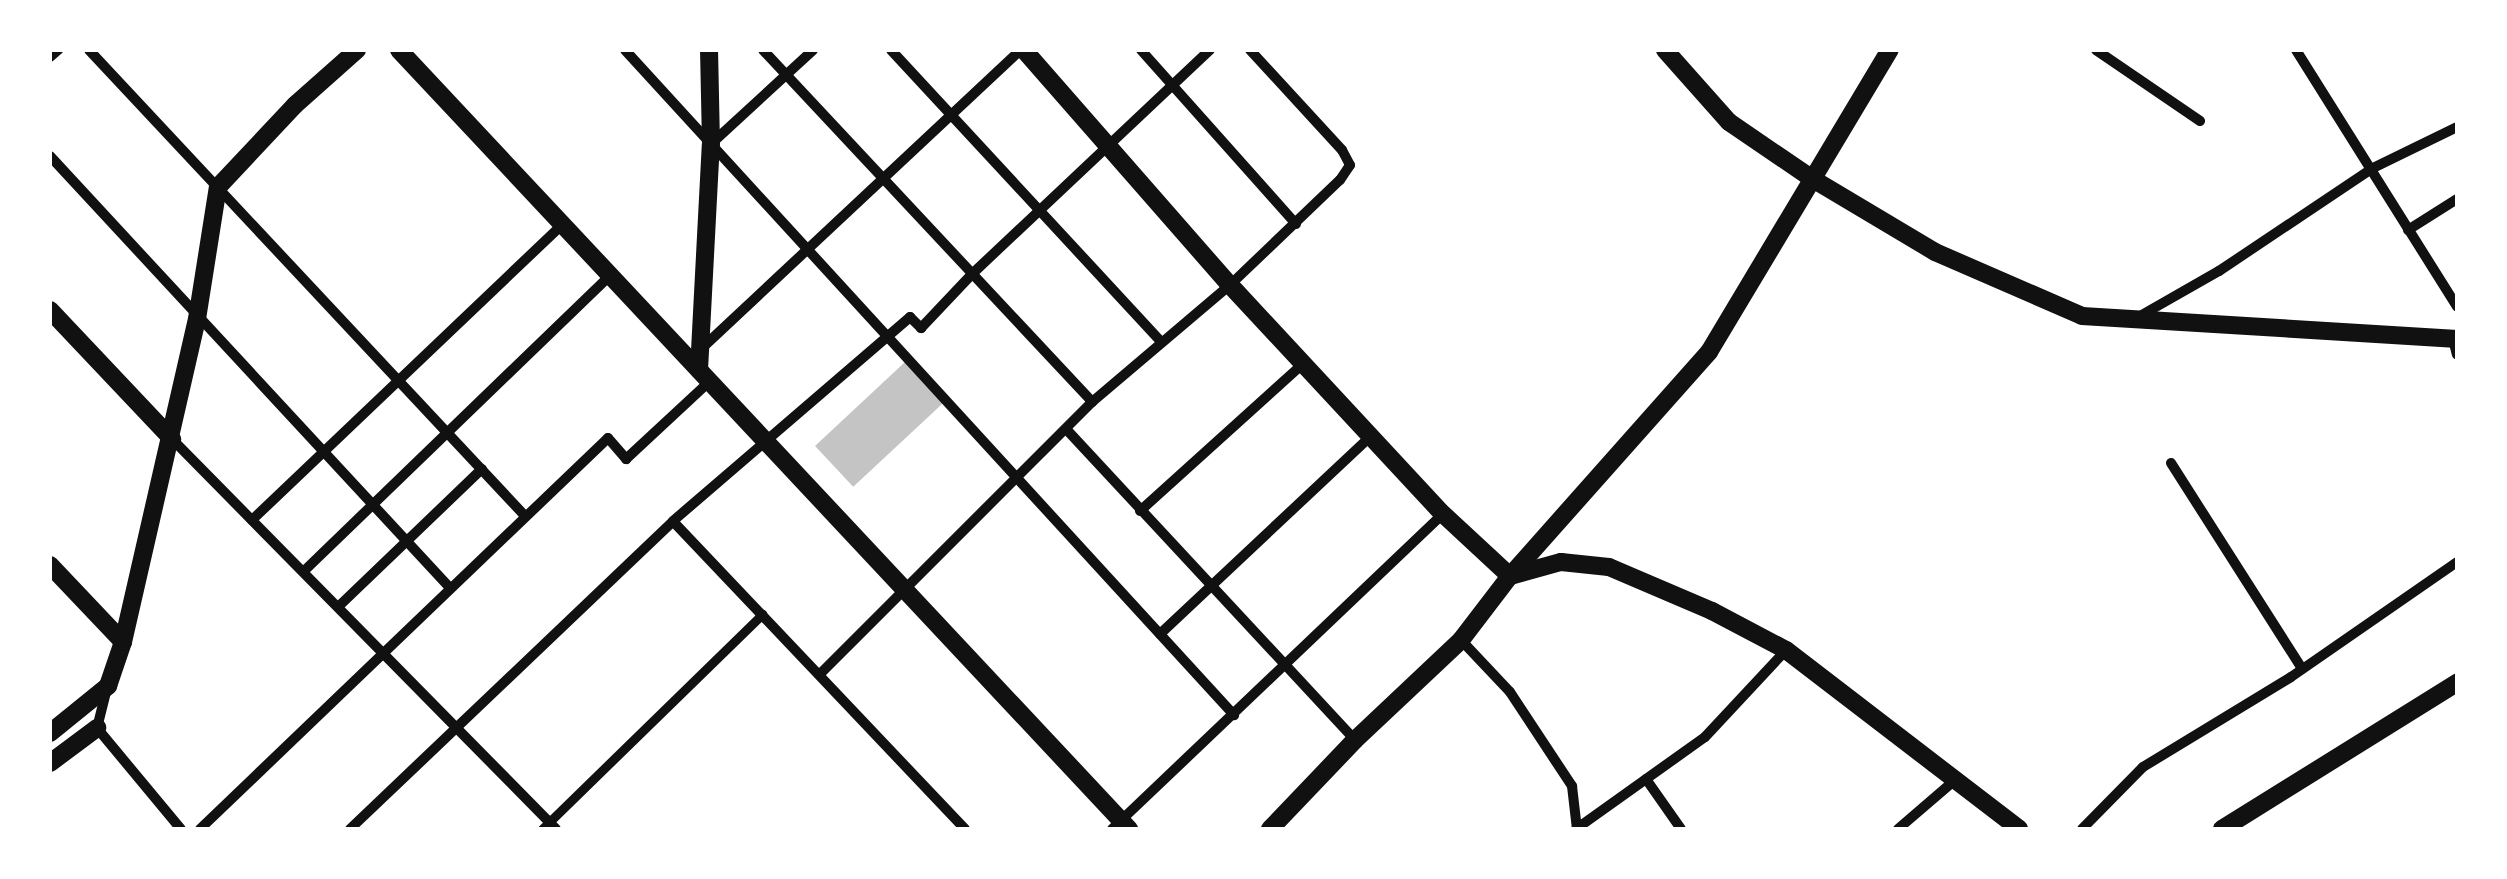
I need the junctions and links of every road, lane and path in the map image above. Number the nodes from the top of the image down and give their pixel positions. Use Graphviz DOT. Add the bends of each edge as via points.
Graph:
graph roads {
  1 [pos="58,50"];
  2 [pos="89,50"];
  3 [pos="357,50"];
  4 [pos="399,50"];
  5 [pos="625,50"];
  6 [pos="709,50"];
  7 [pos="764,50"];
  8 [pos="813,50"];
  9 [pos="892,50"];
  10 [pos="1022,50"];
  11 [pos="1141,50"];
  12 [pos="1210,50"];
  13 [pos="1250,50"];
  14 [pos="1664,50"];
  15 [pos="1890,50"];
  16 [pos="2096,50"];
  17 [pos="2296,50"];
  18 [pos="50,58"];
  19 [pos="786,74"];
  20 [pos="1173,85"];
  21 [pos="952,115"];
  22 [pos="2200,121"];
  23 [pos="2457,126"];
  24 [pos="711,144"];
  25 [pos="1108,146"];
  26 [pos="50,156"];
  27 [pos="2373,168"];
  28 [pos="1811,178"];
  29 [pos="884,179"];
  30 [pos="218,186"];
  31 [pos="2457,199"];
  32 [pos="1040,210"];
  33 [pos="1296,224"];
  34 [pos="562,225"];
  35 [pos="2408,230"];
  36 [pos="808,250"];
  37 [pos="972,274"];
  38 [pos="610,275"];
  39 [pos="1230,285"];
  40 [pos="2457,307"];
  41 [pos="50,310"];
  42 [pos="2135,319"];
  43 [pos="197,320"];
  44 [pos="887,337"];
  45 [pos="1160,341"];
  46 [pos="2456,345"];
  47 [pos="700,350"];
  48 [pos="1305,363"];
  49 [pos="704,376"];
  50 [pos="400,380"];
  51 [pos="1092,402"];
  52 [pos="1066,430"];
  53 [pos="448,432"];
  54 [pos="1372,434"];
  55 [pos="172,439"];
  56 [pos="766,444"];
  57 [pos="323,453"];
  58 [pos="2171,463"];
  59 [pos="482,469"];
  60 [pos="1017,476"];
  61 [pos="372,505"];
  62 [pos="1140,511"];
  63 [pos="1443,514"];
  64 [pos="525,516"];
  65 [pos="252,520"];
  66 [pos="673,521"];
  67 [pos="407,542"];
  68 [pos="2457,562"];
  69 [pos="50,565"];
  70 [pos="304,571"];
  71 [pos="1510,576"];
  72 [pos="1210,586"];
  73 [pos="450,588"];
  74 [pos="908,591"];
  75 [pos="339,606"];
  76 [pos="762,614"];
  77 [pos="1160,634"];
  78 [pos="1461,640"];
  79 [pos="122,642"];
  80 [pos="1786,650"];
  81 [pos="386,654"];
  82 [pos="1284,666"];
  83 [pos="2302,669"];
  84 [pos="820,674"];
  85 [pos="2457,684"];
  86 [pos="108,686"];
  87 [pos="1234,715"];
  88 [pos="458,727"];
  89 [pos="96,728"];
  90 [pos="50,734"];
  91 [pos="1355,740"];
  92 [pos="50,763"];
  93 [pos="1646,778"];
  94 [pos="1955,780"];
  95 [pos="1121,826"];
  96 [pos="549,827"];
  97 [pos="181,829"];
  98 [pos="200,829"];
  99 [pos="350,829"];
  100 [pos="964,829"];
  101 [pos="1270,829"];
  102 [pos="1577,829"];
  103 [pos="1681,829"];
  104 [pos="1898,829"];
  105 [pos="2019,829"];
  106 [pos="2082,829"];
  107 [pos="2222,829"];
  1 -- 18 [label="street"];
  2 -- 30 [label="street"];
  3 -- 30 [label="street"];
  4 -- 34 [label="street"];
  5 -- 24 [label="street"];
  6 -- 24 [label="street"];
  7 -- 19 [label="street"];
  8 -- 19 [label="street"];
  9 -- 21 [label="street"];
  10 -- 21 [label="street"];
  10 -- 25 [label="street"];
  11 -- 20 [label="street"];
  12 -- 20 [label="street"];
  13 -- 33 [label="street" via="1350,164"];
  14 -- 28 [label="street" via="1729,122"];
  15 -- 28 [label="street"];
  16 -- 22 [label="street"];
  17 -- 27 [label="street"];
  19 -- 24 [label="street"];
  19 -- 29 [label="street"];
  20 -- 25 [label="street"];
  20 -- 33 [label="street"];
  21 -- 29 [label="street"];
  21 -- 32 [label="street"];
  23 -- 27 [label="street"];
  24 -- 36 [label="street"];
  24 -- 47 [label="street"];
  25 -- 32 [label="street"];
  25 -- 39 [label="street"];
  26 -- 43 [label="street"];
  27 -- 35 [label="street"];
  27 -- 42 [label="street"];
  28 -- 42 [label="street" via="1935,252 2082,316"];
  28 -- 71 [label="street" via="1709,352"];
  29 -- 36 [label="street"];
  29 -- 37 [label="street"];
  30 -- 43 [label="street"];
  30 -- 50 [label="street"];
  31 -- 35 [label="street"];
  32 -- 37 [label="street"];
  32 -- 45 [label="street"];
  33 -- 39 [label="street"];
  34 -- 38 [label="street"];
  34 -- 50 [label="street"];
  35 -- 40 [label="street"];
  36 -- 44 [label="street"];
  36 -- 47 [label="street"];
  37 -- 44 [label="street" via="921,328 910,317"];
  37 -- 51 [label="street"];
  38 -- 49 [label="street"];
  38 -- 53 [label="street"];
  39 -- 45 [label="street"];
  39 -- 48 [label="street"];
  41 -- 55 [label="street"];
  42 -- 46 [label="street"];
  43 -- 55 [label="street"];
  43 -- 57 [label="street"];
  44 -- 56 [label="street"];
  44 -- 60 [label="street"];
  45 -- 51 [label="street"];
  47 -- 49 [label="street"];
  48 -- 54 [label="street"];
  48 -- 62 [label="street"];
  49 -- 56 [label="street"];
  49 -- 64 [label="street" via="626,459 608,438"];
  50 -- 53 [label="street"];
  50 -- 57 [label="street"];
  51 -- 52 [label="street"];
  52 -- 60 [label="street"];
  52 -- 62 [label="street"];
  53 -- 59 [label="street"];
  53 -- 61 [label="street"];
  54 -- 63 [label="street"];
  54 -- 72 [label="street"];
  55 -- 65 [label="street"];
  55 -- 79 [label="street"];
  56 -- 66 [label="street"];
  56 -- 74 [label="street"];
  57 -- 61 [label="street"];
  57 -- 65 [label="street"];
  58 -- 83 [label="street"];
  59 -- 64 [label="street"];
  59 -- 67 [label="street"];
  60 -- 74 [label="street"];
  60 -- 77 [label="street"];
  61 -- 67 [label="street"];
  61 -- 70 [label="street"];
  62 -- 72 [label="street"];
  63 -- 71 [label="street"];
  63 -- 82 [label="street"];
  64 -- 73 [label="street"];
  65 -- 70 [label="street"];
  66 -- 76 [label="street"];
  66 -- 88 [label="street"];
  67 -- 73 [label="street"];
  67 -- 75 [label="street"];
  68 -- 83 [label="street"];
  69 -- 79 [label="street"];
  70 -- 75 [label="street"];
  71 -- 78 [label="street"];
  71 -- 80 [label="street" via="1561,562 1609,567"];
  72 -- 77 [label="street"];
  72 -- 82 [label="street"];
  73 -- 81 [label="street"];
  74 -- 84 [label="street"];
  74 -- 95 [label="street"];
  75 -- 81 [label="street"];
  76 -- 84 [label="street"];
  76 -- 96 [label="street"];
  77 -- 87 [label="street"];
  78 -- 91 [label="street"];
  78 -- 102 [label="street" via="1510,692 1572,786"];
  79 -- 86 [label="street"];
  80 -- 93 [label="street" via="1706,737"];
  80 -- 94 [label="street"];
  81 -- 88 [label="street"];
  81 -- 98 [label="street"];
  82 -- 87 [label="street"];
  82 -- 91 [label="street"];
  83 -- 106 [label="street" via="2143,767"];
  84 -- 100 [label="street"];
  85 -- 107 [label="street"];
  86 -- 89 [label="street"];
  86 -- 90 [label="street"];
  87 -- 95 [label="street"];
  88 -- 96 [label="street"];
  88 -- 99 [label="street"];
  89 -- 92 [label="street"];
  89 -- 97 [label="street"];
  91 -- 101 [label="street"];
  93 -- 102 [label="street"];
  93 -- 103 [label="street"];
  94 -- 104 [label="street"];
  94 -- 105 [label="street"];
}
